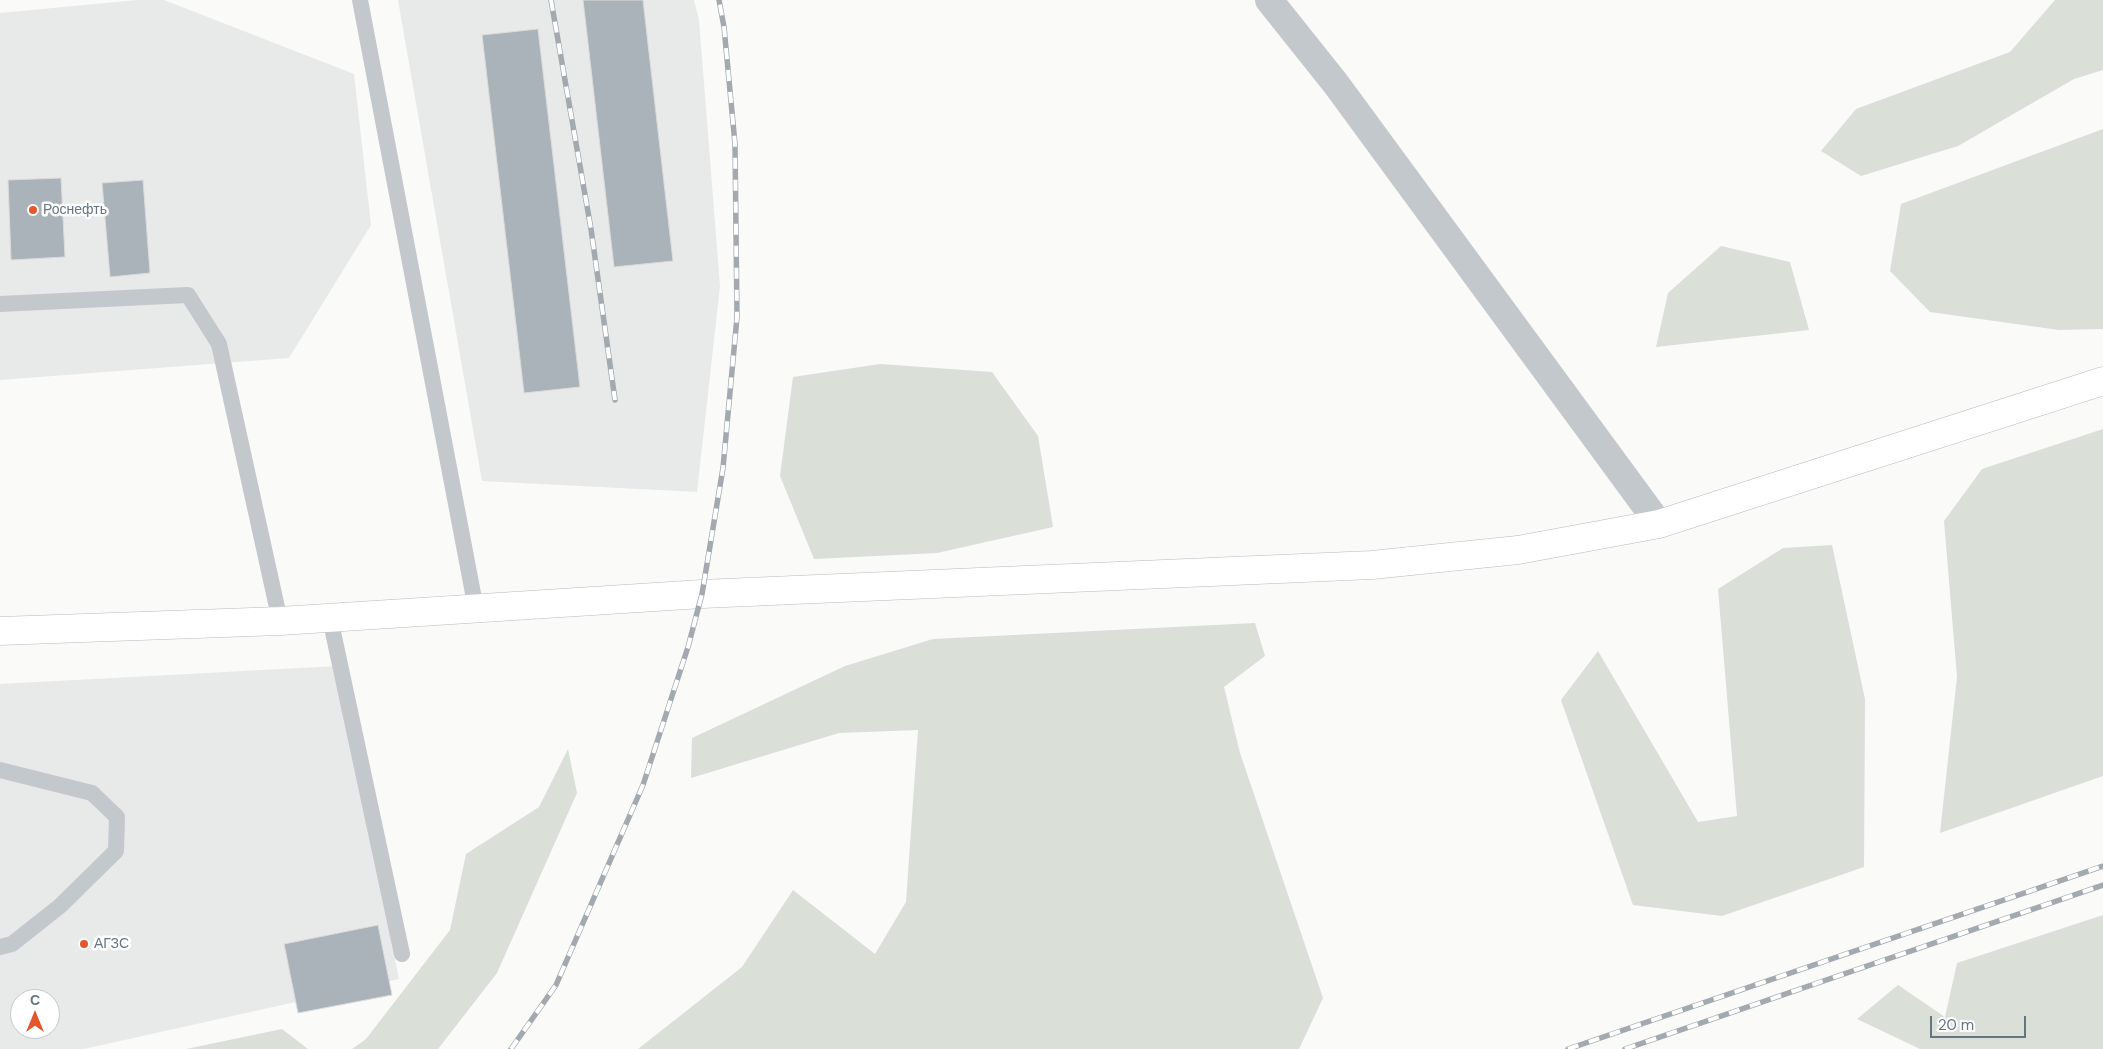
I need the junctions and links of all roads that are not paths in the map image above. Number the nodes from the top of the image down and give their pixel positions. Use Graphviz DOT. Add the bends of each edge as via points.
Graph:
graph roads {
  1 [pos="360,0"];
  2 [pos="1269,0"];
  3 [pos="0,304"];
  4 [pos="2103,382"];
  5 [pos="1659,524"];
  6 [pos="476,609"];
  7 [pos="330,618"];
  8 [pos="280,621"];
  9 [pos="0,631"];
  10 [pos="0,770"];
  11 [pos="0,947"];
  12 [pos="402,954"];
  1 -- 6 [label="lane"];
  2 -- 5 [label="street" via="1336,84"];
  3 -- 8 [label="lane" via="188,295 219,344"];
  4 -- 5 [label="main road"];
  5 -- 6 [label="main road" via="1518,550 1372,565 702,594"];
  6 -- 7 [label="main road"];
  7 -- 8 [label="main road"];
  7 -- 12 [label="lane"];
  8 -- 9 [label="main road"];
  10 -- 11 [label="lane" via="92,792 117,817 116,851 60,906 12,944"];
}
